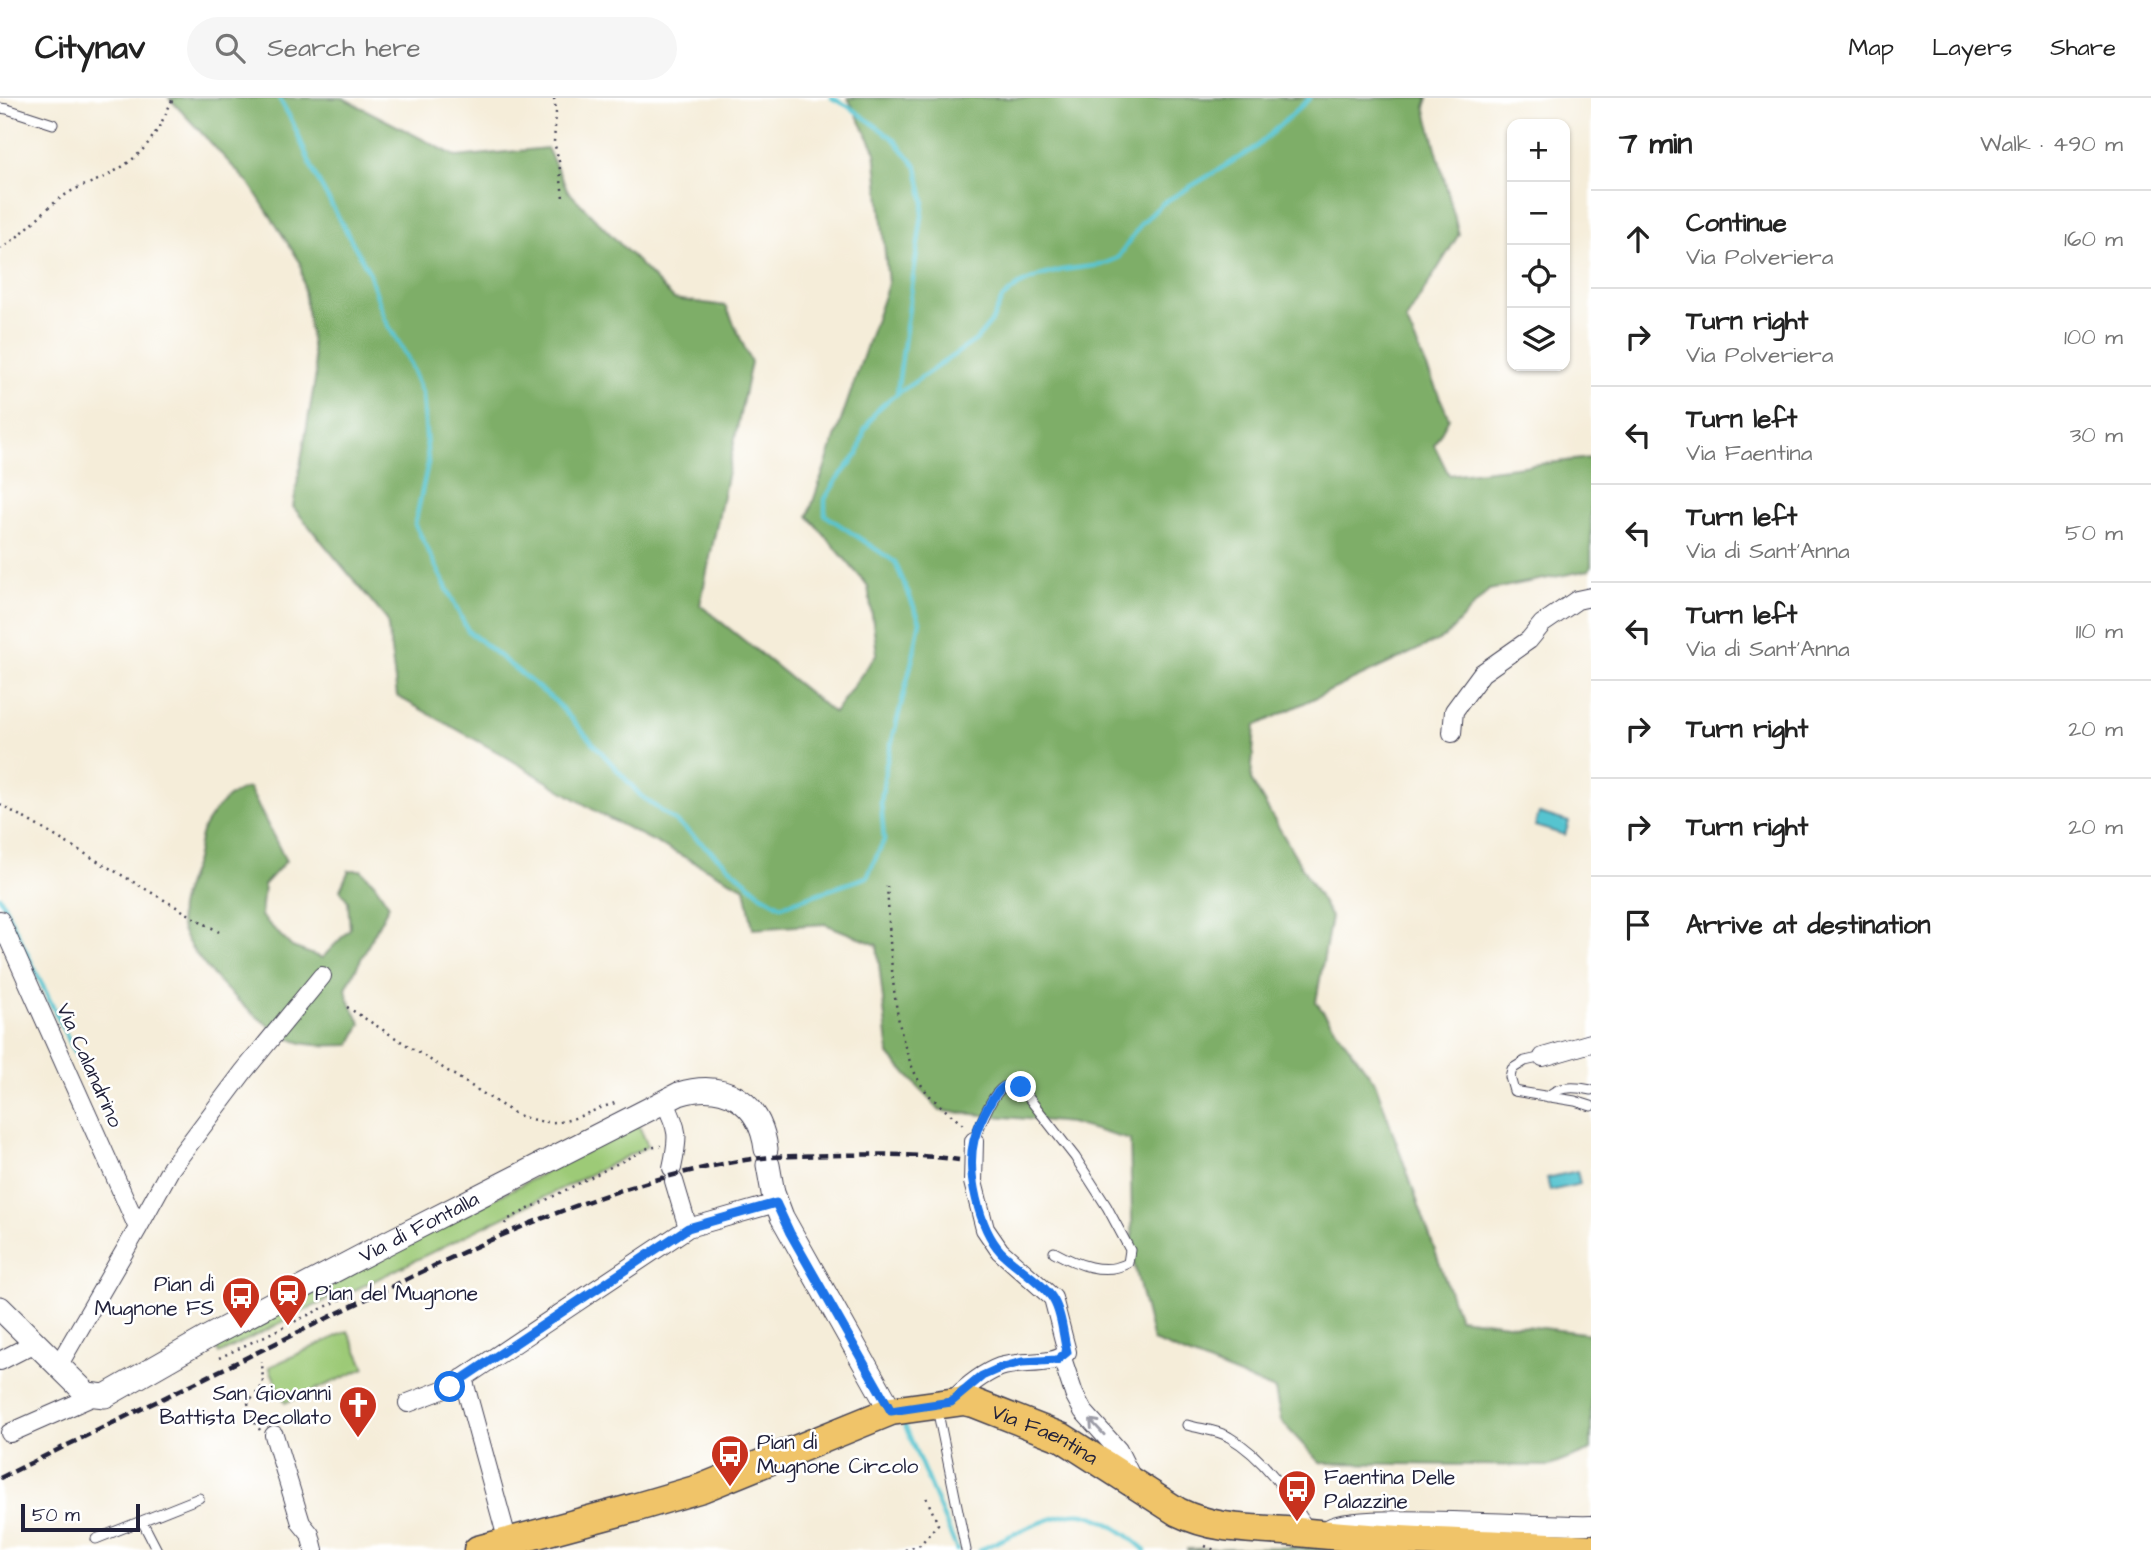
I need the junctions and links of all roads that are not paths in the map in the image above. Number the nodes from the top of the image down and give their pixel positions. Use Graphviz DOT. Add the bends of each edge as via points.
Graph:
graph roads {
  1 [pos="0,108"];
  2 [pos="53,124"];
  3 [pos="1591,597"];
  4 [pos="1452,733"];
  5 [pos="0,920"];
  6 [pos="322,976"];
  7 [pos="1591,1042"];
  8 [pos="1543,1057"];
  9 [pos="1591,1090"];
  10 [pos="1548,1097"];
  11 [pos="655,1106"];
  12 [pos="1591,1106"];
  13 [pos="974,1141"];
  14 [pos="776,1203"];
  15 [pos="138,1228"];
  16 [pos="688,1228"];
  17 [pos="1054,1252"];
  18 [pos="0,1308"];
  19 [pos="35,1343"];
  20 [pos="1062,1358"];
  21 [pos="0,1361"];
  22 [pos="58,1366"];
  23 [pos="463,1378"];
  24 [pos="94,1396"];
  25 [pos="408,1403"];
  26 [pos="943,1403"];
  27 [pos="891,1411"];
  28 [pos="1187,1425"];
  29 [pos="10,1433"];
  30 [pos="274,1436"];
  31 [pos="1134,1483"];
  32 [pos="199,1498"];
  33 [pos="142,1521"];
  34 [pos="301,1523"];
  35 [pos="1591,1525"];
  36 [pos="1320,1535"];
  37 [pos="96,1539"];
  38 [pos="508,1542"];
  39 [pos="1591,1549"];
  40 [pos="157,1550"];
  41 [pos="302,1550"];
  42 [pos="314,1550"];
  43 [pos="478,1550"];
  44 [pos="966,1550"];
  1 -- 2 [label="lane"];
  3 -- 4 [label="street" via="1577,600 1542,624 1529,640 1482,673 1454,711"];
  5 -- 15 [label="street, Via Calandrino"];
  6 -- 15 [label="street" via="171,1168"];
  7 -- 8 [label="street"];
  8 -- 10 [label="lane" via="1516,1065 1510,1077 1518,1093"];
  9 -- 10 [label="lane" via="1561,1089"];
  10 -- 12 [label="lane"];
  11 -- 14 [label="street, Via di Fontalla" via="705,1089 731,1095 747,1107 760,1122"];
  11 -- 16 [label="street" via="677,1125 673,1175"];
  11 -- 24 [label="street, Via di Fontalla" via="208,1337 113,1393"];
  13 -- 17 [label="lane" via="1000,1089 1015,1083 1021,1087 1075,1157 1130,1250 1128,1263 1118,1269 1081,1266"];
  13 -- 20 [label="street" via="973,1182 985,1229 1000,1251 1053,1298 1067,1352"];
  14 -- 16 [label="street"];
  14 -- 27 [label="street, Via di Fontalla"];
  15 -- 22 [label="street"];
  16 -- 23 [label="street"];
  18 -- 19 [label="street"];
  19 -- 21 [label="street"];
  19 -- 22 [label="street"];
  20 -- 26 [label="street" via="1000,1368"];
  31 -- 20 [label="street, one-way" via="1118,1450 1079,1402"];
  22 -- 24 [label="street"];
  23 -- 25 [label="street"];
  23 -- 38 [label="street"];
  24 -- 29 [label="street"];
  26 -- 27 [label="main road, Via Faentina"];
  26 -- 31 [label="main road, Via Faentina" via="974,1403 1044,1429"];
  26 -- 44 [label="lane"];
  27 -- 38 [label="main road, Via Faentina" via="702,1488"];
  28 -- 36 [label="lane" via="1227,1436 1255,1454"];
  30 -- 34 [label="street"];
  31 -- 36 [label="main road, Via Faentina" via="1178,1512 1209,1524"];
  32 -- 33 [label="lane"];
  33 -- 37 [label="lane"];
  33 -- 40 [label="lane"];
  34 -- 41 [label="street"];
  34 -- 42 [label="street"];
  35 -- 36 [label="street, Via Faentina" via="1377,1520 1335,1524"];
  36 -- 39 [label="main road, Via Faentina"];
  38 -- 43 [label="main road, Via Faentina"];
}
